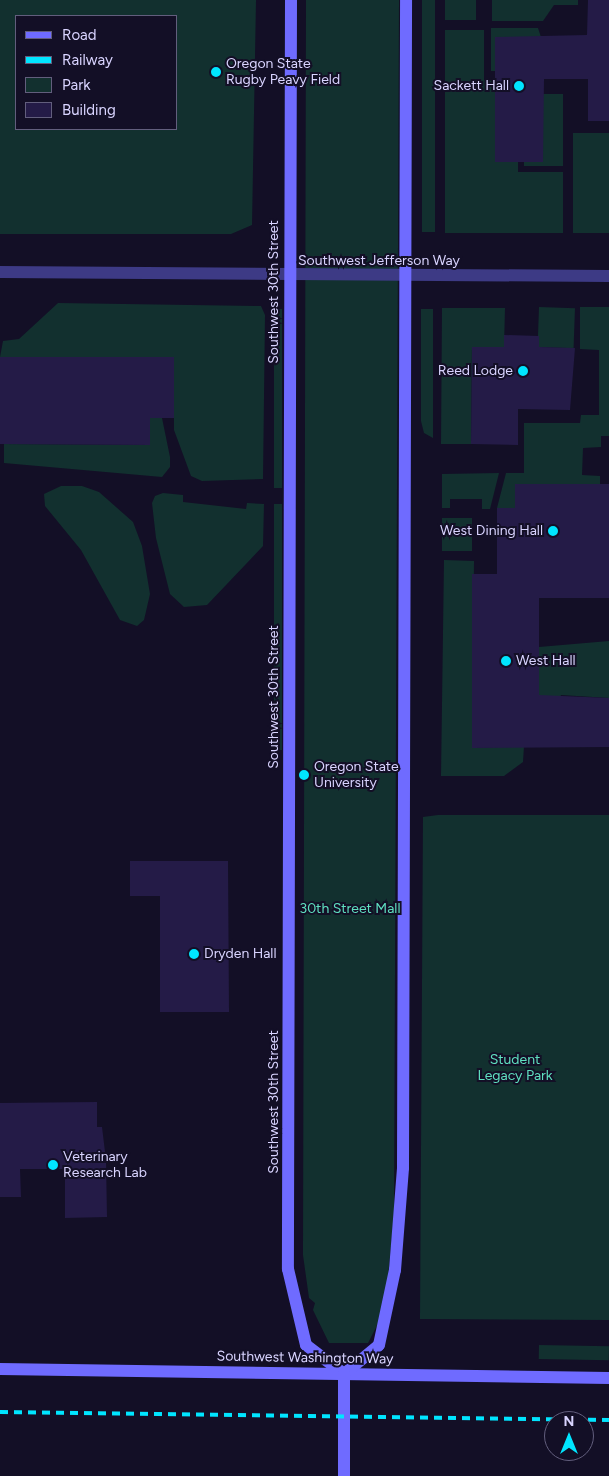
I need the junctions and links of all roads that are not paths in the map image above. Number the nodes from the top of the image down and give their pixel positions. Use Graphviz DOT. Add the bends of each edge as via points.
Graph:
graph roads {
  1 [pos="291,0"];
  2 [pos="406,0"];
  3 [pos="0,272"];
  4 [pos="404,275"];
  5 [pos="289,276"];
  6 [pos="609,276"];
  7 [pos="0,1368"];
  8 [pos="344,1374"];
  9 [pos="609,1378"];
  10 [pos="344,1476"];
  1 -- 5 [label="street, Southwest 30th Street"];
  2 -- 4 [label="street"];
  3 -- 5 [label="street, Southwest Jefferson Way"];
  4 -- 5 [label="street, Southwest Jefferson Way"];
  4 -- 6 [label="street, Southwest Jefferson Way"];
  4 -- 8 [label="street" via="403,1168 395,1270 379,1345"];
  5 -- 8 [label="street, Southwest 30th Street" via="288,1269 306,1345"];
  7 -- 8 [label="street, Southwest Washington Way"];
  8 -- 9 [label="street, Southwest Washington Way"];
  8 -- 10 [label="street"];
}
